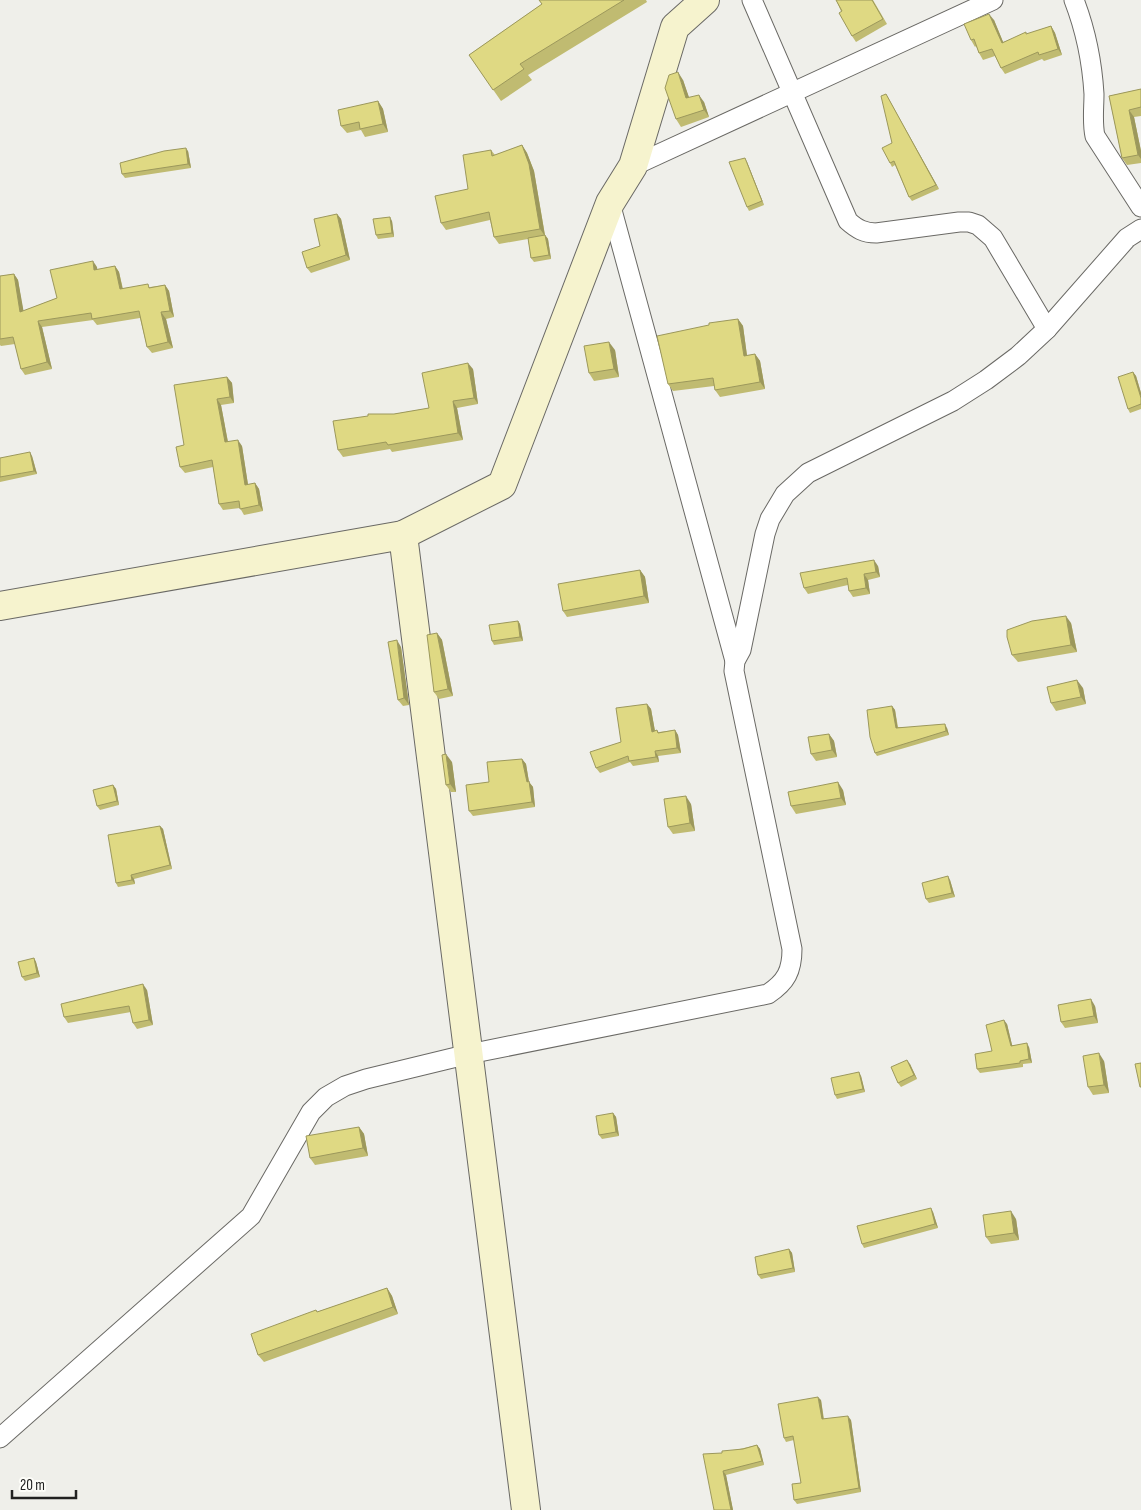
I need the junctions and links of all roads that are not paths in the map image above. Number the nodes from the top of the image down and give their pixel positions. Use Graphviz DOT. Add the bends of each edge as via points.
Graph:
graph roads {
  1 [pos="705,0"];
  2 [pos="752,0"];
  3 [pos="993,0"];
  4 [pos="1074,0"];
  5 [pos="792,93"];
  6 [pos="633,166"];
  7 [pos="610,203"];
  8 [pos="1141,207"];
  9 [pos="1141,229"];
  10 [pos="1047,329"];
  11 [pos="403,535"];
  12 [pos="0,606"];
  13 [pos="735,661"];
  14 [pos="469,1054"];
  15 [pos="0,1438"];
  16 [pos="526,1510"];
  1 -- 6 [label="street" via="675,27"];
  2 -- 5 [label="street"];
  3 -- 5 [label="street"];
  4 -- 8 [label="street" via="1089,47 1095,136"];
  5 -- 6 [label="street"];
  5 -- 10 [label="street" via="848,221 865,233 876,234 959,222 978,225 992,238"];
  6 -- 7 [label="street"];
  7 -- 11 [label="street" via="502,485"];
  7 -- 13 [label="street"];
  9 -- 10 [label="street" via="1127,238"];
  10 -- 13 [label="street" via="1018,356 961,396 808,473 785,494 765,534 741,650"];
  11 -- 12 [label="street"];
  11 -- 14 [label="street"];
  13 -- 14 [label="street" via="735,681 792,949 788,976 768,994"];
  14 -- 15 [label="street" via="366,1079 326,1097 311,1112 251,1216"];
  14 -- 16 [label="street"];
}
